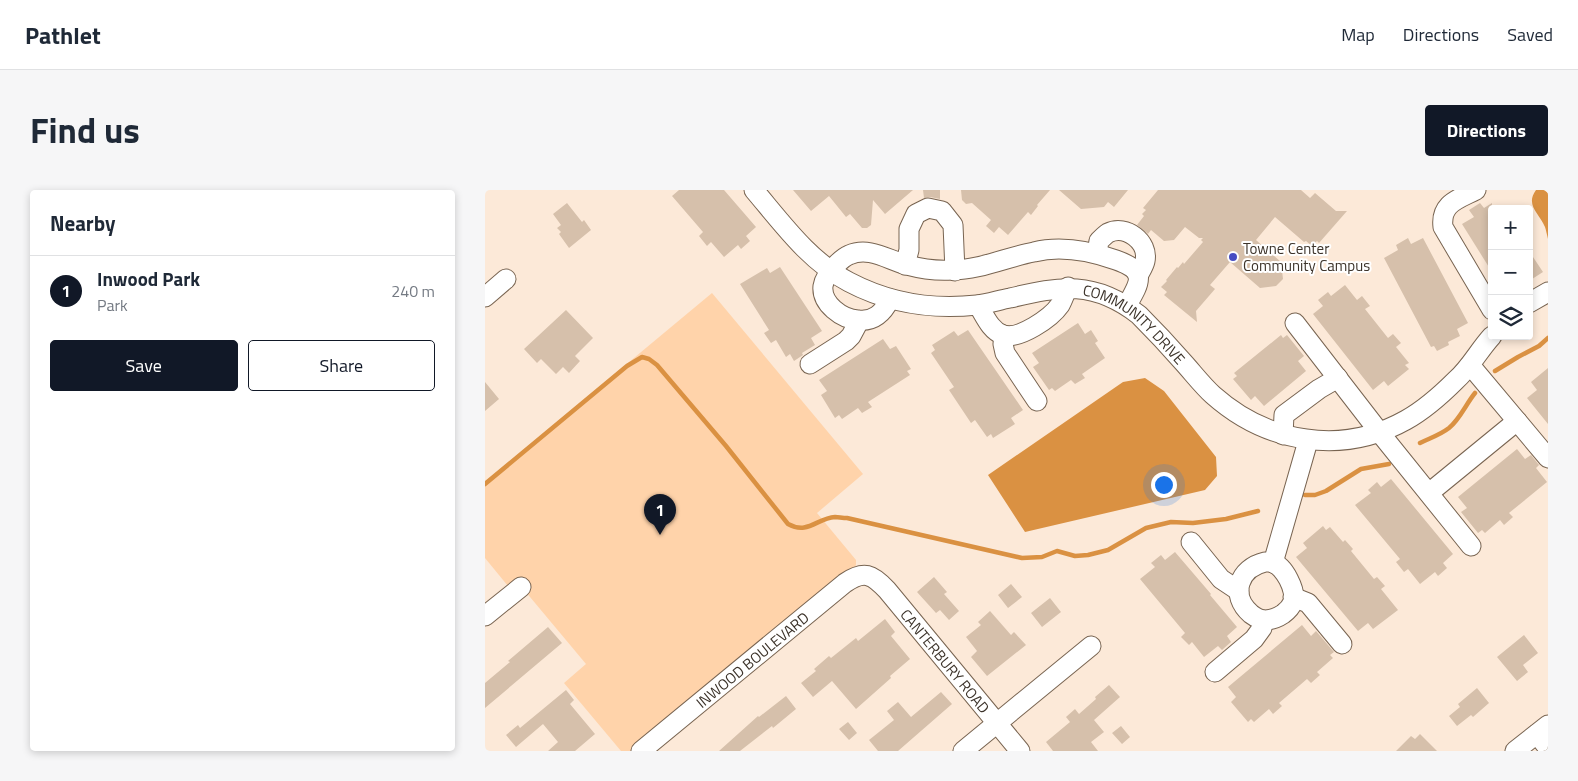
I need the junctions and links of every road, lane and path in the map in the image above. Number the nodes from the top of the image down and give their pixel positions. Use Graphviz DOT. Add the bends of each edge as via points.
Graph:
graph roads {
  1 [pos="754,190"];
  2 [pos="1476,190"];
  3 [pos="1097,253"];
  4 [pos="905,265"];
  5 [pos="831,270"];
  6 [pos="955,270"];
  7 [pos="1138,276"];
  8 [pos="506,279"];
  9 [pos="1068,287"];
  10 [pos="1548,292"];
  11 [pos="485,296"];
  12 [pos="890,299"];
  13 [pos="1533,301"];
  14 [pos="1488,303"];
  15 [pos="978,305"];
  16 [pos="1127,305"];
  17 [pos="859,320"];
  18 [pos="1295,323"];
  19 [pos="1004,335"];
  20 [pos="1489,340"];
  21 [pos="810,364"];
  22 [pos="1470,365"];
  23 [pos="1337,378"];
  24 [pos="1037,401"];
  25 [pos="1517,421"];
  26 [pos="1380,433"];
  27 [pos="1283,435"];
  28 [pos="1308,441"];
  29 [pos="1548,458"];
  30 [pos="1429,494"];
  31 [pos="1191,542"];
  32 [pos="1471,546"];
  33 [pos="1273,563"];
  34 [pos="867,575"];
  35 [pos="521,587"];
  36 [pos="1239,591"];
  37 [pos="1293,597"];
  38 [pos="485,616"];
  39 [pos="1263,620"];
  40 [pos="1342,644"];
  41 [pos="1091,646"];
  42 [pos="1215,672"];
  43 [pos="997,723"];
  44 [pos="1544,735"];
  45 [pos="641,751"];
  46 [pos="963,751"];
  47 [pos="1020,751"];
  48 [pos="1515,751"];
  1 -- 5 [label="street, COMMUNITY DRIVE" via="795,239"];
  2 -- 14 [label="street" via="1451,203 1442,218 1443,226"];
  3 -- 6 [label="street" via="1059,249 1035,251"];
  3 -- 7 [label="street" via="1132,266"];
  3 -- 7 [label="street" via="1099,241 1109,233 1122,231 1133,235 1144,246 1145,261"];
  4 -- 5 [label="street" via="861,251 849,254"];
  4 -- 6 [label="street"];
  4 -- 6 [label="street" via="912,221 915,214 928,208 942,211 953,225"];
  5 -- 12 [label="street, COMMUNITY DRIVE"];
  5 -- 17 [label="street" via="823,284 824,295 843,316"];
  7 -- 16 [label="street" via="1138,285"];
  8 -- 11 [label="street"];
  9 -- 15 [label="street, COMMUNITY DRIVE"];
  9 -- 16 [label="street, COMMUNITY DRIVE" via="1094,291"];
  9 -- 19 [label="street" via="1060,305 1046,318 1026,332"];
  10 -- 13 [label="street"];
  12 -- 15 [label="street, COMMUNITY DRIVE" via="945,308"];
  12 -- 17 [label="street" via="878,316"];
  15 -- 19 [label="street" via="990,325"];
  16 -- 27 [label="street, COMMUNITY DRIVE" via="1213,395 1241,417"];
  17 -- 21 [label="street" via="851,336"];
  18 -- 23 [label="street"];
  19 -- 24 [label="street" via="1005,353"];
  20 -- 22 [label="street, COMMUNITY DRIVE"];
  22 -- 25 [label="street"];
  22 -- 26 [label="street, COMMUNITY DRIVE" via="1430,404"];
  23 -- 26 [label="street"];
  23 -- 27 [label="street" via="1284,415"];
  25 -- 29 [label="street"];
  25 -- 30 [label="street"];
  26 -- 28 [label="street, COMMUNITY DRIVE" via="1332,442"];
  26 -- 30 [label="street"];
  27 -- 28 [label="street, COMMUNITY DRIVE"];
  28 -- 33 [label="street"];
  30 -- 32 [label="street"];
  31 -- 36 [label="street" via="1221,579"];
  33 -- 36 [label="street" via="1250,568 1240,581"];
  33 -- 37 [label="street" via="1288,579"];
  34 -- 43 [label="street, CANTERBURY ROAD" via="876,578 887,590"];
  34 -- 45 [label="street, INWOOD BOULEVARD" via="855,576 845,583"];
  35 -- 38 [label="street"];
  36 -- 39 [label="street" via="1247,610"];
  37 -- 39 [label="street" via="1293,602 1282,615 1273,620"];
  37 -- 40 [label="street" via="1308,603"];
  39 -- 42 [label="street" via="1262,628 1254,639"];
  41 -- 43 [label="street"];
  43 -- 46 [label="street"];
  43 -- 47 [label="street, CANTERBURY ROAD"];
  44 -- 48 [label="street"];
}
